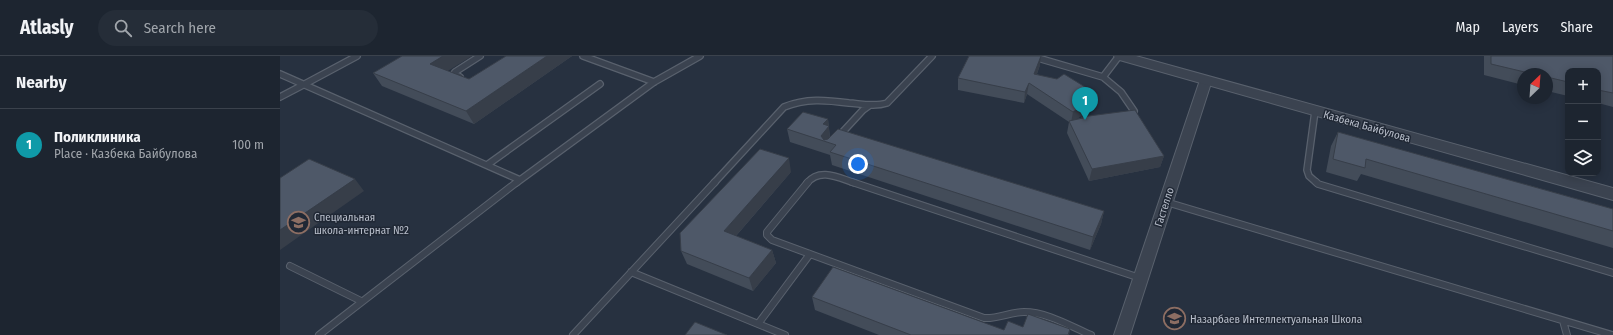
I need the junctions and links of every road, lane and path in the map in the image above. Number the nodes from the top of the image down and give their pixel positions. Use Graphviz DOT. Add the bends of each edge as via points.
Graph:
graph roads {
  1 [pos="357,56"];
  2 [pos="480,56"];
  3 [pos="583,56"];
  4 [pos="700,56"];
  5 [pos="932,56"];
  6 [pos="1031,56"];
  7 [pos="1120,56"];
  8 [pos="280,74"];
  9 [pos="1103,77"];
  10 [pos="463,78"];
  11 [pos="1206,80"];
  12 [pos="654,82"];
  13 [pos="600,84"];
  14 [pos="303,85"];
  15 [pos="280,97"];
  16 [pos="870,105"];
  17 [pos="1134,111"];
  18 [pos="1315,111"];
  19 [pos="837,138"];
  20 [pos="487,165"];
  21 [pos="520,180"];
  22 [pos="1613,194"];
  23 [pos="1166,202"];
  24 [pos="810,254"];
  25 [pos="290,266"];
  26 [pos="631,272"];
  27 [pos="1613,273"];
  28 [pos="1140,278"];
  29 [pos="361,301"];
  30 [pos="1563,321"];
  31 [pos="758,324"];
  32 [pos="319,335"];
  33 [pos="574,335"];
  34 [pos="785,335"];
  35 [pos="1091,335"];
  36 [pos="1122,335"];
  37 [pos="1567,335"];
  38 [pos="1612,335"];
  1 -- 14 [label="lane"];
  2 -- 10 [label="lane" via="454,73"];
  3 -- 12 [label="lane"];
  4 -- 12 [label="lane"];
  5 -- 16 [label="lane" via="886,104"];
  6 -- 9 [label="lane"];
  7 -- 9 [label="lane"];
  7 -- 11 [label="street, Казбека Байбулова"];
  8 -- 14 [label="lane"];
  9 -- 17 [label="lane" via="1127,97"];
  11 -- 18 [label="street, Казбека Байбулова"];
  11 -- 23 [label="street, Гастелло"];
  12 -- 21 [label="lane"];
  13 -- 20 [label="lane"];
  14 -- 15 [label="lane"];
  14 -- 20 [label="lane"];
  16 -- 19 [label="lane"];
  16 -- 26 [label="lane" via="819,100 784,107"];
  18 -- 22 [label="street, Казбека Байбулова"];
  18 -- 27 [label="lane" via="1307,170 1309,176 1318,184"];
  20 -- 21 [label="lane"];
  21 -- 29 [label="lane"];
  23 -- 28 [label="street, Гастелло"];
  23 -- 30 [label="lane"];
  24 -- 28 [label="lane" via="772,240 767,232 810,179 823,173"];
  24 -- 31 [label="lane"];
  24 -- 35 [label="lane" via="984,318 992,319 1013,313 1030,312"];
  25 -- 29 [label="lane"];
  26 -- 31 [label="lane"];
  26 -- 33 [label="lane"];
  28 -- 36 [label="street, Гастелло"];
  29 -- 32 [label="lane"];
  30 -- 37 [label="lane"];
  30 -- 38 [label="lane"];
  31 -- 34 [label="lane"];
}
